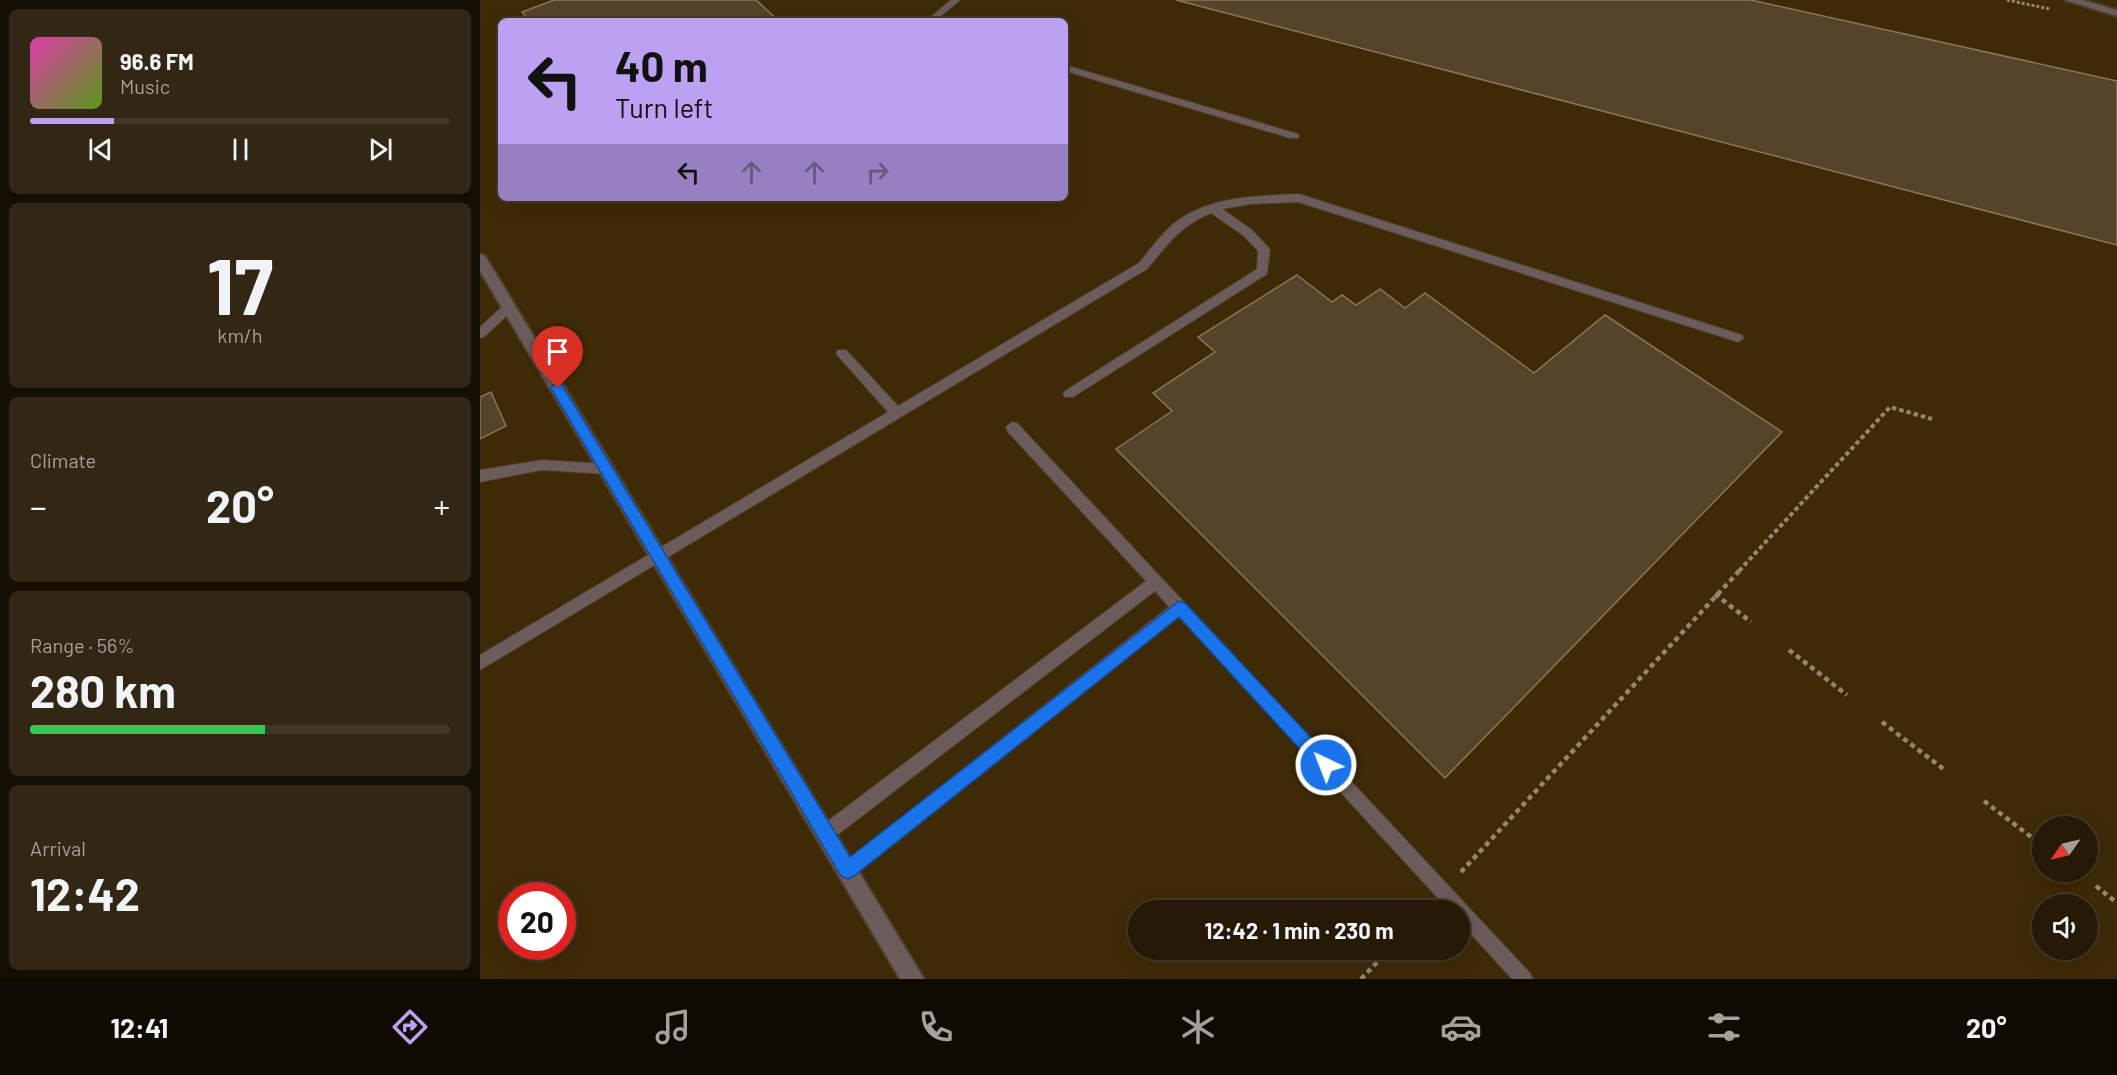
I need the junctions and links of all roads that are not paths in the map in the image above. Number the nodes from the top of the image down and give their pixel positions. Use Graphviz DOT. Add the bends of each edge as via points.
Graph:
graph roads {
  1 [pos="956,0"];
  2 [pos="2070,0"];
  3 [pos="2103,0"];
  4 [pos="2117,2"];
  5 [pos="2117,13"];
  6 [pos="934,18"];
  7 [pos="1068,69"];
  8 [pos="1294,136"];
  9 [pos="1211,208"];
  10 [pos="480,259"];
  11 [pos="509,307"];
  12 [pos="480,334"];
  13 [pos="1738,338"];
  14 [pos="842,353"];
  15 [pos="1070,394"];
  16 [pos="897,414"];
  17 [pos="1012,427"];
  18 [pos="606,470"];
  19 [pos="480,476"];
  20 [pos="660,557"];
  21 [pos="1156,582"];
  22 [pos="1179,608"];
  23 [pos="480,663"];
  24 [pos="826,833"];
  25 [pos="848,870"];
  26 [pos="913,979"];
  27 [pos="1524,979"];
  1 -- 6 [label="lane"];
  2 -- 5 [label="street"];
  3 -- 4 [label="street"];
  7 -- 8 [label="lane"];
  9 -- 13 [label="lane" via="1248,199 1299,198"];
  9 -- 15 [label="lane" via="1248,233 1264,250 1263,272"];
  9 -- 16 [label="lane" via="1176,227 1143,266"];
  10 -- 11 [label="street"];
  11 -- 12 [label="lane"];
  11 -- 18 [label="street"];
  14 -- 16 [label="lane"];
  16 -- 20 [label="lane"];
  17 -- 21 [label="lane"];
  18 -- 19 [label="lane" via="542,465"];
  18 -- 20 [label="street"];
  20 -- 23 [label="lane"];
  20 -- 24 [label="street"];
  21 -- 22 [label="lane"];
  21 -- 24 [label="lane"];
  22 -- 25 [label="lane"];
  22 -- 27 [label="lane"];
  24 -- 25 [label="street"];
  25 -- 26 [label="street"];
}
